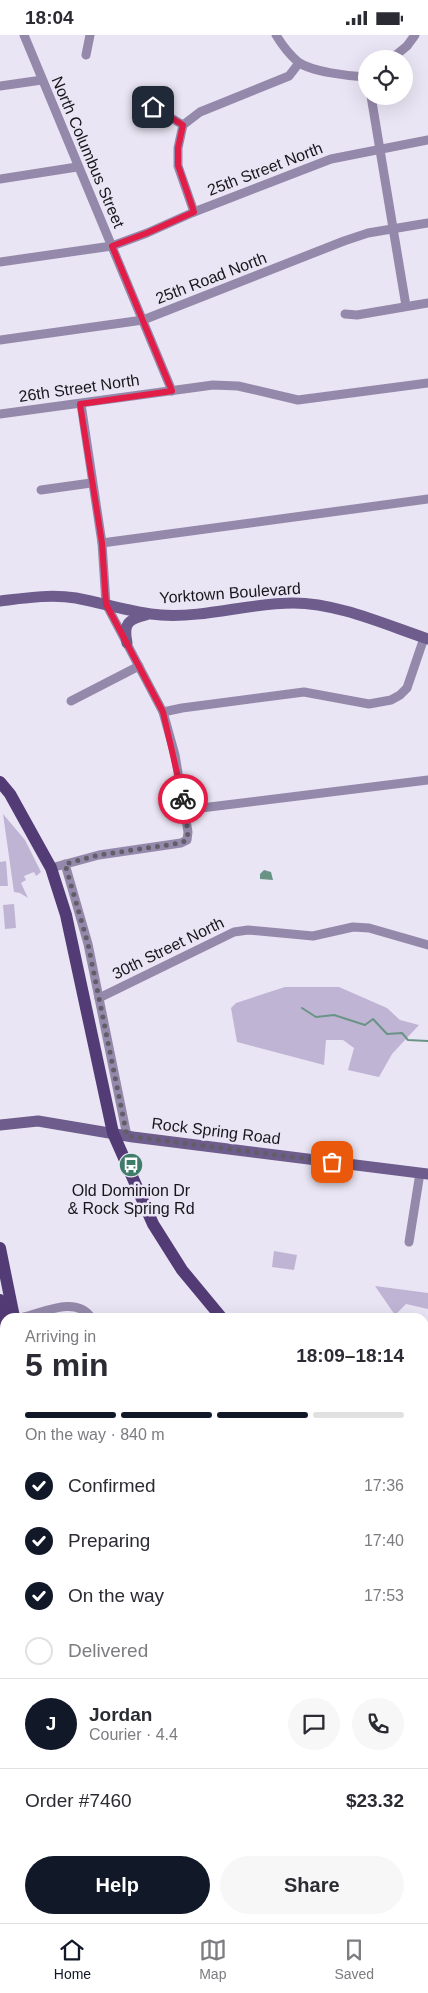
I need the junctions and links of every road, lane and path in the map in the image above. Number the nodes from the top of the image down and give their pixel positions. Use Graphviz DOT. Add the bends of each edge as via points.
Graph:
graph roads {
  1 [pos="24,35"];
  2 [pos="90,35"];
  3 [pos="276,35"];
  4 [pos="415,35"];
  5 [pos="403,50"];
  6 [pos="86,55"];
  7 [pos="299,63"];
  8 [pos="358,77"];
  9 [pos="42,80"];
  10 [pos="0,86"];
  11 [pos="138,98"];
  12 [pos="373,105"];
  13 [pos="183,125"];
  14 [pos="428,140"];
  15 [pos="380,149"];
  16 [pos="77,167"];
  17 [pos="0,179"];
  18 [pos="194,212"];
  19 [pos="428,223"];
  20 [pos="394,229"];
  21 [pos="112,246"];
  22 [pos="0,263"];
  23 [pos="428,303"];
  24 [pos="406,306"];
  25 [pos="345,314"];
  26 [pos="144,320"];
  27 [pos="0,340"];
  28 [pos="428,383"];
  29 [pos="172,391"];
  30 [pos="80,404"];
  31 [pos="0,414"];
  32 [pos="91,483"];
  33 [pos="41,490"];
  34 [pos="428,499"];
  35 [pos="102,543"];
  36 [pos="0,601"];
  37 [pos="106,604"];
  38 [pos="150,614"];
  39 [pos="426,639"];
  40 [pos="126,643"];
  41 [pos="139,666"];
  42 [pos="71,701"];
  43 [pos="163,712"];
  44 [pos="428,781"];
  45 [pos="0,782"];
  46 [pos="0,796"];
  47 [pos="185,810"];
  48 [pos="21,816"];
  49 [pos="65,864"];
  50 [pos="51,868"];
  51 [pos="428,945"];
  52 [pos="99,998"];
  53 [pos="0,1125"];
  54 [pos="112,1133"];
  55 [pos="127,1136"];
  56 [pos="424,1173"];
  57 [pos="409,1243"];
  58 [pos="0,1248"];
  59 [pos="0,1300"];
  60 [pos="3,1313"];
  61 [pos="13,1313"];
  62 [pos="41,1313"];
  63 [pos="86,1313"];
  64 [pos="218,1313"];
  1 -- 9 [label="street, North Columbus Street"];
  2 -- 6 [label="street"];
  3 -- 7 [label="street"];
  4 -- 5 [label="street"];
  7 -- 8 [label="street"];
  7 -- 13 [label="street" via="289,75 200,112"];
  9 -- 10 [label="street"];
  9 -- 16 [label="street, North Columbus Street"];
  11 -- 13 [label="street"];
  12 -- 15 [label="street"];
  13 -- 18 [label="street" via="178,165"];
  14 -- 15 [label="street, 25th Street North"];
  15 -- 18 [label="street, 25th Street North" via="331,159"];
  15 -- 20 [label="street"];
  16 -- 17 [label="street"];
  16 -- 21 [label="street, North Columbus Street"];
  18 -- 21 [label="street, 25th Street North"];
  19 -- 20 [label="street, 25th Road North"];
  20 -- 24 [label="street"];
  20 -- 26 [label="street, 25th Road North" via="344,241"];
  21 -- 22 [label="street, 25th Street North"];
  21 -- 26 [label="street, North Columbus Street"];
  23 -- 24 [label="street"];
  24 -- 25 [label="street" via="357,315"];
  26 -- 27 [label="street, 25th Road North"];
  26 -- 29 [label="street, North Columbus Street"];
  28 -- 29 [label="street, 26th Street North" via="298,400 213,385"];
  29 -- 30 [label="street, 26th Street North"];
  30 -- 31 [label="street, 26th Street North"];
  30 -- 32 [label="street"];
  32 -- 33 [label="street"];
  32 -- 35 [label="street"];
  34 -- 35 [label="street"];
  35 -- 37 [label="street"];
  36 -- 37 [label="street, Yorktown Boulevard" via="62,596"];
  37 -- 38 [label="street, Yorktown Boulevard"];
  37 -- 40 [label="street"];
  38 -- 39 [label="street, Yorktown Boulevard" via="183,615 269,604 305,603 331,607"];
  38 -- 40 [label="street" via="129,622"];
  39 -- 43 [label="street" via="407,688 391,701 369,704 304,692"];
  40 -- 41 [label="street"];
  41 -- 42 [label="street"];
  41 -- 43 [label="street"];
  43 -- 47 [label="street"];
  44 -- 47 [label="street"];
  45 -- 48 [label="main road"];
  46 -- 48 [label="main road"];
  47 -- 49 [label="street" via="187,840 181,843 99,855"];
  48 -- 50 [label="main road"];
  49 -- 50 [label="street"];
  49 -- 52 [label="street" via="88,944"];
  50 -- 54 [label="main road" via="66,915"];
  51 -- 52 [label="street, 30th Street North" via="369,928 353,927 313,936 248,930 234,932"];
  52 -- 55 [label="street"];
  53 -- 54 [label="street, Rock Spring Road" via="38,1121"];
  54 -- 55 [label="street, Rock Spring Road"];
  54 -- 64 [label="main road" via="153,1224 182,1271"];
  55 -- 56 [label="street, Rock Spring Road"];
  56 -- 57 [label="street"];
  58 -- 61 [label="main road"];
  59 -- 60 [label="main road"];
  62 -- 63 [label="street" via="72,1306"];
}
